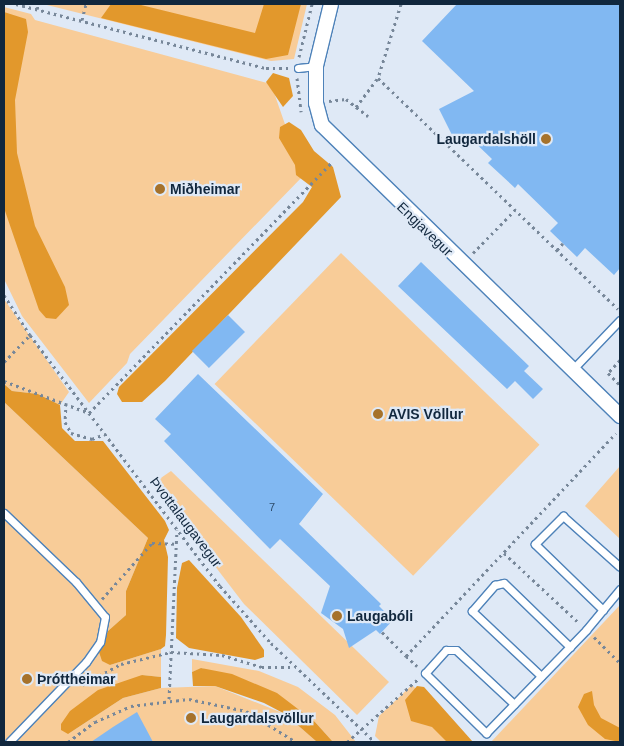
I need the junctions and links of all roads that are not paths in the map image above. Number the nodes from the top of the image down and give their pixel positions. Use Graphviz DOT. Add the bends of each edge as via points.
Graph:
graph roads {
  1 [pos="331,4"];
  2 [pos="316,66"];
  3 [pos="298,68"];
  4 [pos="620,320"];
  5 [pos="572,370"];
  6 [pos="620,416"];
  7 [pos="4,513"];
  8 [pos="620,567"];
  9 [pos="620,589"];
  10 [pos="603,610"];
  11 [pos="570,646"];
  12 [pos="541,676"];
  13 [pos="514,704"];
  14 [pos="9,742"];
  1 -- 2 [label="street, Engjavegur"];
  2 -- 3 [label="lane"];
  2 -- 5 [label="street, Engjavegur" via="316,103 322,125 331,138"];
  4 -- 5 [label="lane"];
  5 -- 6 [label="street, Engjavegur"];
  7 -- 14 [label="lane" via="105,617 100,642"];
  8 -- 10 [label="lane" via="563,516 535,544"];
  9 -- 10 [label="lane"];
  10 -- 11 [label="lane"];
  11 -- 12 [label="lane"];
  11 -- 12 [label="lane" via="504,584 495,585 472,611"];
  12 -- 13 [label="lane"];
  13 -- 13 [label="lane" via="486,733 425,673 446,650 456,650"];
}
